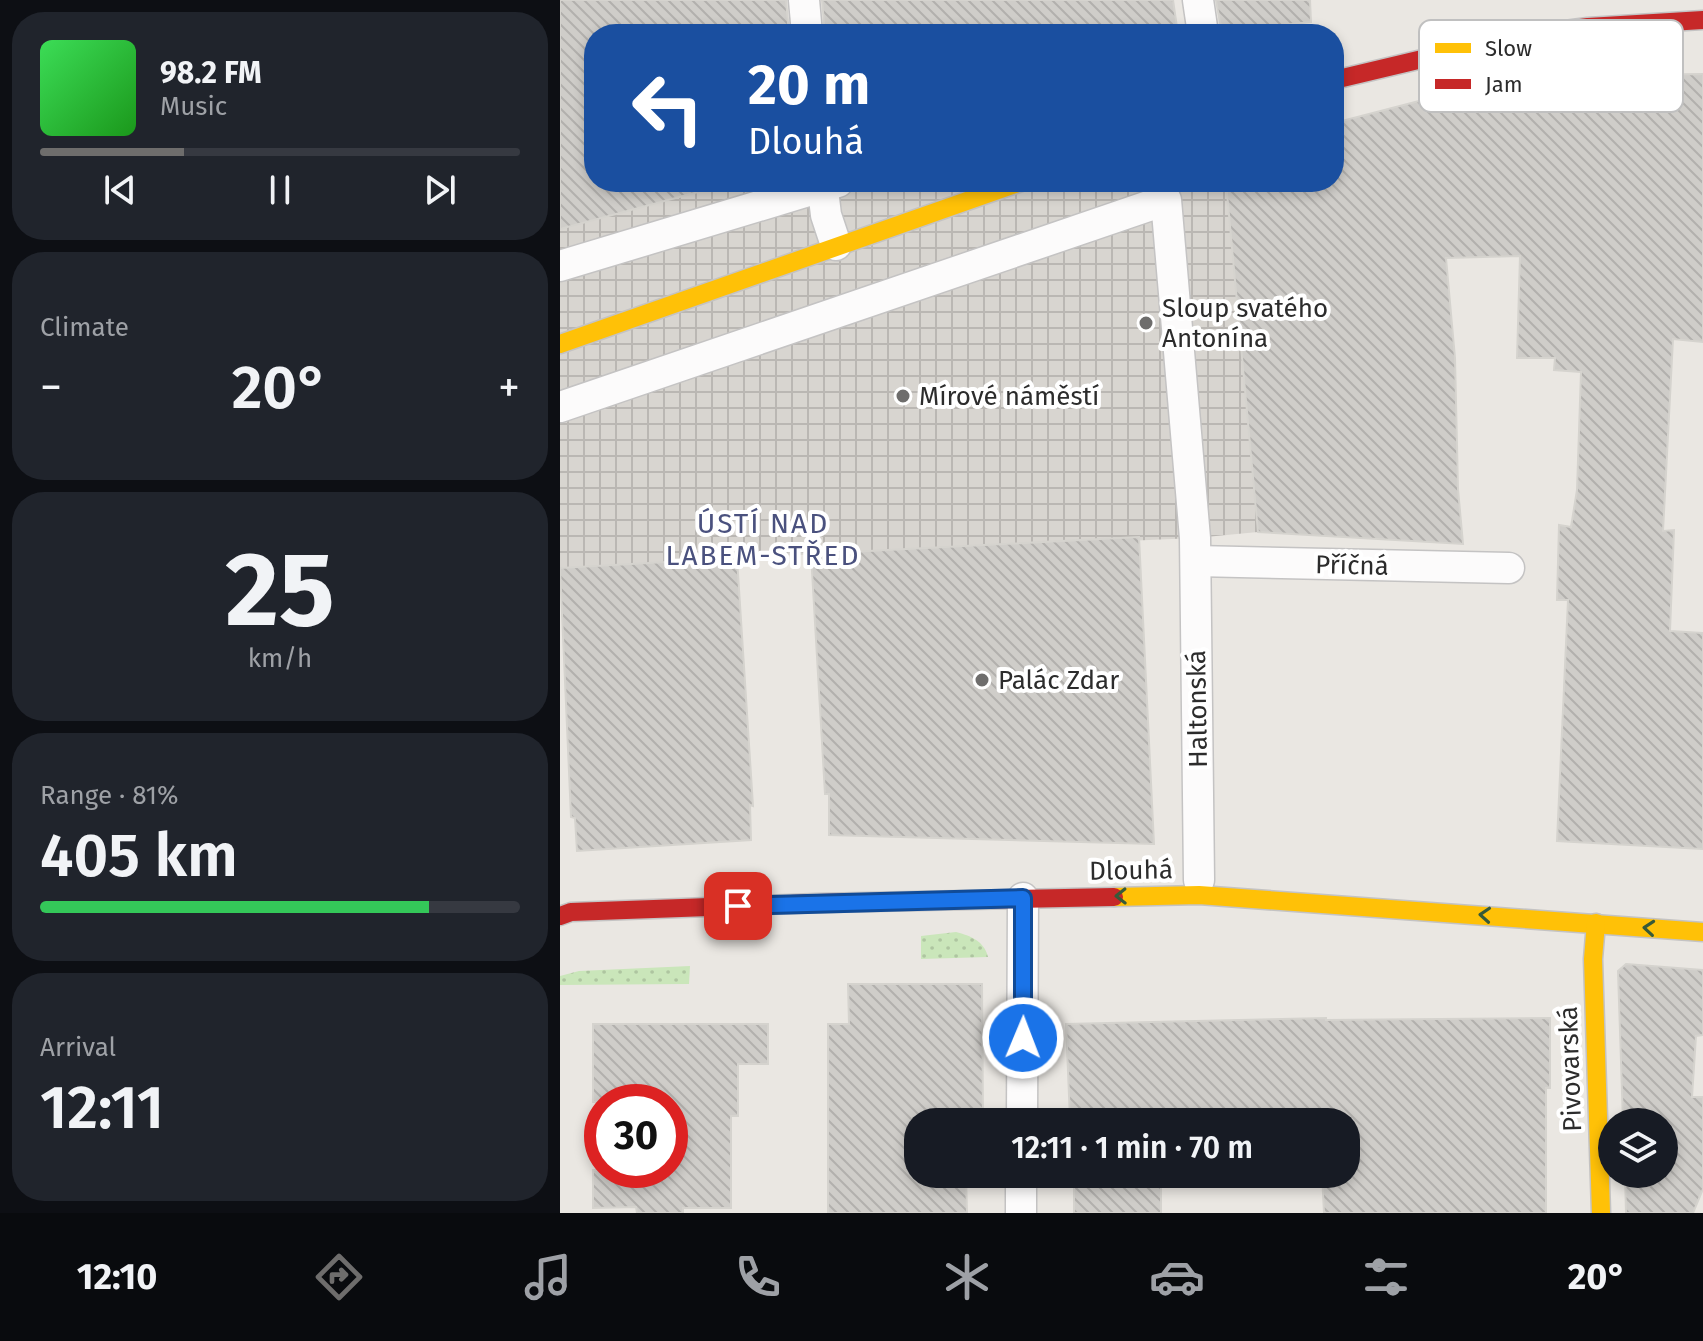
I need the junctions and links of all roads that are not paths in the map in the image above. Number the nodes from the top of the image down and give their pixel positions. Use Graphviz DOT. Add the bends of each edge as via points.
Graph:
graph roads {
  1 [pos="804,0"];
  2 [pos="1198,0"];
  3 [pos="1703,20"];
  4 [pos="1683,21"];
  5 [pos="806,24"];
  6 [pos="1202,24"];
  7 [pos="1419,57"];
  8 [pos="1344,77"];
  9 [pos="798,192"];
  10 [pos="827,192"];
  11 [pos="992,192"];
  12 [pos="836,245"];
  13 [pos="560,266"];
  14 [pos="560,344"];
  15 [pos="560,407"];
  16 [pos="1195,550"];
  17 [pos="1509,568"];
  18 [pos="1199,880"];
  19 [pos="1023,898"];
  20 [pos="560,916"];
  21 [pos="1596,923"];
  22 [pos="1703,932"];
  23 [pos="1022,1108"];
  24 [pos="1021,1188"];
  25 [pos="1021,1213"];
  26 [pos="1601,1213"];
  1 -- 5 [label="street"];
  2 -- 6 [label="street"];
  3 -- 4 [label="street"];
  7 -- 8 [label="street"];
  9 -- 13 [label="street"];
  10 -- 12 [label="street" via="826,215"];
  11 -- 12 [label="street"];
  12 -- 14 [label="street"];
  15 -- 16 [label="street" via="1166,200"];
  16 -- 17 [label="street, Příčná"];
  16 -- 18 [label="street, Haltonská"];
  19 -- 20 [label="street, Dlouhá"];
  21 -- 19 [label="street, Dlouhá, one-way" via="1199,895"];
  19 -- 23 [label="street"];
  22 -- 21 [label="street, Dlouhá, one-way"];
  21 -- 26 [label="street, Pivovarská"];
  24 -- 25 [label="street"];
}
